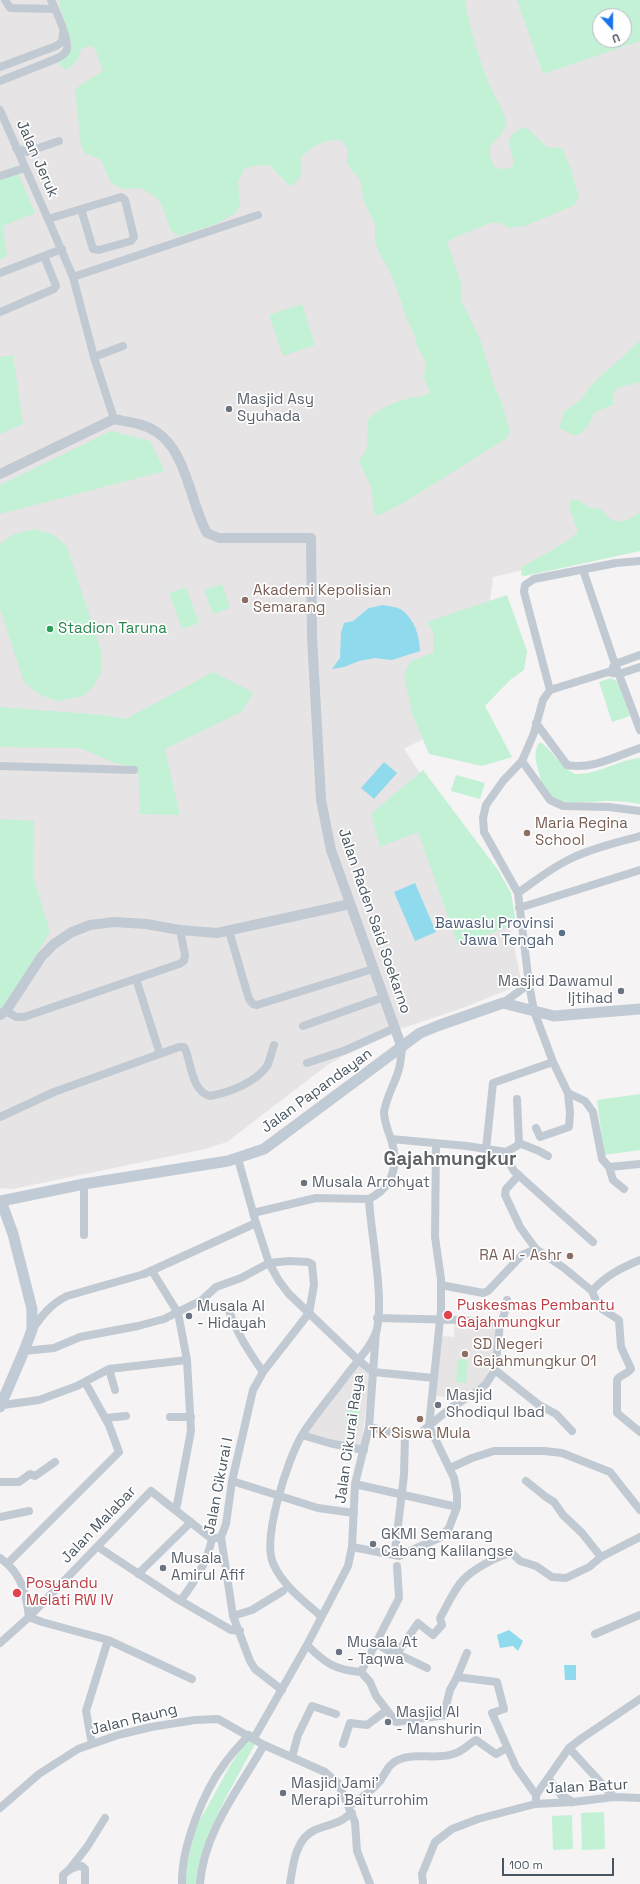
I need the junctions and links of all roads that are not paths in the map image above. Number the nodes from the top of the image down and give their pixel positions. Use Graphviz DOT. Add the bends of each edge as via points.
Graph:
graph roads {
  1 [pos="5,0"];
  2 [pos="51,0"];
  3 [pos="55,9"];
  4 [pos="63,32"];
  5 [pos="0,67"];
  6 [pos="0,81"];
  7 [pos="0,110"];
  8 [pos="59,141"];
  9 [pos="16,148"];
  10 [pos="25,168"];
  11 [pos="0,176"];
  12 [pos="81,209"];
  13 [pos="258,215"];
  14 [pos="48,219"];
  15 [pos="62,249"];
  16 [pos="44,256"];
  17 [pos="0,273"];
  18 [pos="73,278"];
  19 [pos="0,312"];
  20 [pos="123,346"];
  21 [pos="94,357"];
  22 [pos="114,419"];
  23 [pos="0,474"];
  24 [pos="640,561"];
  25 [pos="583,570"];
  26 [pos="640,655"];
  27 [pos="615,664"];
  28 [pos="640,667"];
  29 [pos="608,672"];
  30 [pos="619,674"];
  31 [pos="550,690"];
  32 [pos="536,723"];
  33 [pos="640,730"];
  34 [pos="640,748"];
  35 [pos="522,761"];
  36 [pos="0,766"];
  37 [pos="134,770"];
  38 [pos="640,811"];
  39 [pos="640,836"];
  40 [pos="640,870"];
  41 [pos="518,893"];
  42 [pos="350,904"];
  43 [pos="520,908"];
  44 [pos="180,930"];
  45 [pos="229,931"];
  46 [pos="373,969"];
  47 [pos="136,979"];
  48 [pos="529,984"];
  49 [pos="384,996"];
  50 [pos="502,1003"];
  51 [pos="640,1009"];
  52 [pos="534,1011"];
  53 [pos="3,1013"];
  54 [pos="303,1026"];
  55 [pos="395,1028"];
  56 [pos="274,1045"];
  57 [pos="402,1048"];
  58 [pos="160,1054"];
  59 [pos="553,1062"];
  60 [pos="307,1063"];
  61 [pos="568,1093"];
  62 [pos="518,1099"];
  63 [pos="0,1117"];
  64 [pos="536,1128"];
  65 [pos="391,1139"];
  66 [pos="436,1143"];
  67 [pos="519,1143"];
  68 [pos="486,1149"];
  69 [pos="506,1152"];
  70 [pos="548,1156"];
  71 [pos="238,1159"];
  72 [pos="640,1164"];
  73 [pos="610,1166"];
  74 [pos="520,1176"];
  75 [pos="84,1184"];
  76 [pos="624,1189"];
  77 [pos="369,1199"];
  78 [pos="0,1201"];
  79 [pos="253,1213"];
  80 [pos="256,1224"];
  81 [pos="84,1235"];
  82 [pos="593,1242"];
  83 [pos="536,1249"];
  84 [pos="640,1260"];
  85 [pos="269,1263"];
  86 [pos="152,1271"];
  87 [pos="441,1285"];
  88 [pos="592,1291"];
  89 [pos="507,1300"];
  90 [pos="228,1308"];
  91 [pos="178,1313"];
  92 [pos="309,1313"];
  93 [pos="377,1318"];
  94 [pos="440,1320"];
  95 [pos="500,1324"];
  96 [pos="32,1330"];
  97 [pos="376,1330"];
  98 [pos="24,1351"];
  99 [pos="186,1360"];
  100 [pos="358,1360"];
  101 [pos="109,1369"];
  102 [pos="495,1370"];
  103 [pos="263,1372"];
  104 [pos="373,1372"];
  105 [pos="434,1378"];
  106 [pos="84,1382"];
  107 [pos="115,1390"];
  108 [pos="1,1406"];
  109 [pos="126,1416"];
  110 [pos="170,1417"];
  111 [pos="191,1417"];
  112 [pos="105,1418"];
  113 [pos="429,1426"];
  114 [pos="369,1427"];
  115 [pos="572,1431"];
  116 [pos="640,1432"];
  117 [pos="302,1435"];
  118 [pos="405,1435"];
  119 [pos="364,1450"];
  120 [pos="55,1462"];
  121 [pos="450,1468"];
  122 [pos="232,1481"];
  123 [pos="526,1481"];
  124 [pos="0,1482"];
  125 [pos="355,1484"];
  126 [pos="401,1496"];
  127 [pos="279,1497"];
  128 [pos="457,1507"];
  129 [pos="176,1510"];
  130 [pos="640,1510"];
  131 [pos="30,1511"];
  132 [pos="354,1513"];
  133 [pos="0,1517"];
  134 [pos="191,1522"];
  135 [pos="221,1537"];
  136 [pos="640,1538"];
  137 [pos="212,1539"];
  138 [pos="98,1547"];
  139 [pos="352,1547"];
  140 [pos="395,1550"];
  141 [pos="601,1557"];
  142 [pos="0,1558"];
  143 [pos="8,1563"];
  144 [pos="398,1566"];
  145 [pos="138,1574"];
  146 [pos="283,1591"];
  147 [pos="181,1600"];
  148 [pos="640,1615"];
  149 [pos="233,1616"];
  150 [pos="321,1616"];
  151 [pos="29,1617"];
  152 [pos="240,1630"];
  153 [pos="595,1634"];
  154 [pos="108,1640"];
  155 [pos="0,1643"];
  156 [pos="376,1643"];
  157 [pos="307,1645"];
  158 [pos="396,1653"];
  159 [pos="467,1653"];
  160 [pos="427,1668"];
  161 [pos="361,1672"];
  162 [pos="457,1677"];
  163 [pos="192,1679"];
  164 [pos="282,1690"];
  165 [pos="640,1699"];
  166 [pos="387,1710"];
  167 [pos="336,1714"];
  168 [pos="251,1736"];
  169 [pos="92,1744"];
  170 [pos="343,1744"];
  171 [pos="264,1745"];
  172 [pos="507,1748"];
  173 [pos="569,1748"];
  174 [pos="292,1757"];
  175 [pos="548,1778"];
  176 [pos="614,1797"];
  177 [pos="640,1798"];
  178 [pos="536,1800"];
  179 [pos="573,1802"];
  180 [pos="0,1808"];
  181 [pos="350,1809"];
  182 [pos="105,1818"];
  183 [pos="69,1870"];
  184 [pos="63,1884"];
  185 [pos="86,1884"];
  186 [pos="182,1884"];
  187 [pos="200,1884"];
  188 [pos="290,1884"];
  189 [pos="370,1884"];
  190 [pos="423,1884"];
  1 -- 3 [label="street" via="10,8"];
  2 -- 3 [label="street"];
  3 -- 4 [label="street"];
  4 -- 5 [label="street" via="62,42 56,46"];
  4 -- 6 [label="street" via="67,49 65,54"];
  7 -- 9 [label="street, Jalan Jeruk"];
  8 -- 9 [label="street" via="27,152"];
  9 -- 10 [label="street, Jalan Jeruk"];
  10 -- 11 [label="street"];
  10 -- 14 [label="street, Jalan Jeruk"];
  12 -- 12 [label="street" via="123,198 133,239 98,250 93,249"];
  12 -- 14 [label="street"];
  13 -- 18 [label="street"];
  14 -- 15 [label="street, Jalan Jeruk"];
  15 -- 16 [label="street"];
  15 -- 18 [label="street, Jalan Jeruk"];
  16 -- 17 [label="street"];
  16 -- 19 [label="street" via="55,281 54,289"];
  18 -- 21 [label="street, Jalan Jeruk"];
  20 -- 21 [label="street"];
  21 -- 22 [label="street, Jalan Jeruk"];
  22 -- 23 [label="street"];
  22 -- 42 [label="street, Jalan Raden Said Soekarno" via="147,426 170,444 182,467 204,528 213,537 311,538 312,637 321,800 329,843"];
  24 -- 25 [label="street"];
  25 -- 27 [label="street"];
  25 -- 31 [label="street" via="534,579 525,586 524,592"];
  26 -- 27 [label="street"];
  27 -- 29 [label="street"];
  27 -- 30 [label="street"];
  28 -- 30 [label="street"];
  29 -- 30 [label="street"];
  29 -- 31 [label="street"];
  30 -- 33 [label="street"];
  31 -- 32 [label="street" via="543,700"];
  32 -- 34 [label="street" via="567,765 578,768"];
  32 -- 35 [label="street"];
  35 -- 38 [label="street" via="550,800 562,806 609,806"];
  35 -- 41 [label="street" via="503,781 486,805 483,818 484,832"];
  36 -- 37 [label="street"];
  39 -- 41 [label="street" via="588,851 568,860"];
  40 -- 43 [label="street"];
  41 -- 43 [label="street"];
  42 -- 45 [label="street"];
  42 -- 46 [label="street, Jalan Raden Said Soekarno"];
  43 -- 48 [label="street"];
  44 -- 45 [label="street" via="216,933"];
  44 -- 47 [label="street" via="184,961"];
  44 -- 53 [label="street" via="114,922 90,925 72,932 42,956"];
  45 -- 46 [label="street" via="252,1004 257,1005"];
  46 -- 49 [label="street, Jalan Raden Said Soekarno"];
  47 -- 53 [label="street" via="24,1017"];
  47 -- 58 [label="street"];
  48 -- 50 [label="street"];
  48 -- 52 [label="street"];
  49 -- 54 [label="street"];
  49 -- 55 [label="street, Jalan Raden Said Soekarno"];
  50 -- 52 [label="main road"];
  50 -- 57 [label="main road, Jalan Papandayan" via="420,1033"];
  51 -- 52 [label="main road" via="554,1016"];
  52 -- 59 [label="street"];
  55 -- 57 [label="street, Jalan Raden Said Soekarno"];
  55 -- 60 [label="street" via="346,1050"];
  56 -- 58 [label="street" via="267,1065 254,1078 227,1092 210,1096 205,1095 197,1086 184,1047"];
  57 -- 65 [label="street" via="399,1070 384,1114"];
  57 -- 71 [label="main road, Jalan Papandayan" via="264,1149"];
  58 -- 63 [label="street" via="54,1092"];
  59 -- 61 [label="street"];
  59 -- 68 [label="street" via="493,1083"];
  61 -- 64 [label="street" via="569,1127 540,1137"];
  61 -- 73 [label="street" via="589,1104 593,1112 602,1159"];
  62 -- 67 [label="street"];
  65 -- 66 [label="street"];
  65 -- 77 [label="street" via="395,1164 388,1184"];
  66 -- 68 [label="street"];
  66 -- 87 [label="street" via="435,1237"];
  67 -- 69 [label="street"];
  67 -- 70 [label="street"];
  68 -- 69 [label="street"];
  69 -- 74 [label="street" via="509,1164"];
  71 -- 75 [label="main road, Jalan Papandayan"];
  71 -- 79 [label="street"];
  72 -- 73 [label="street"];
  73 -- 76 [label="street" via="613,1180"];
  74 -- 82 [label="street"];
  74 -- 83 [label="street" via="506,1189 505,1195 520,1227"];
  75 -- 78 [label="main road, Jalan Papandayan"];
  75 -- 81 [label="street"];
  77 -- 79 [label="street" via="316,1198"];
  77 -- 93 [label="street, Jalan Cikurai Raya" via="377,1285"];
  78 -- 96 [label="main road, Jalan Papandayan" via="12,1234 32,1309"];
  79 -- 80 [label="street"];
  80 -- 85 [label="street"];
  80 -- 86 [label="street" via="202,1246"];
  83 -- 87 [label="street" via="522,1255 488,1291 483,1293"];
  83 -- 88 [label="street"];
  84 -- 88 [label="street" via="614,1272"];
  85 -- 91 [label="street" via="241,1278 216,1287 202,1300"];
  85 -- 92 [label="street" via="279,1281"];
  85 -- 92 [label="street" via="289,1261 312,1264 314,1285"];
  86 -- 91 [label="street"];
  86 -- 96 [label="street" via="57,1301 47,1309"];
  87 -- 94 [label="street"];
  88 -- 116 [label="street" via="602,1309 619,1320 621,1347 631,1369 617,1380 617,1413"];
  89 -- 95 [label="street"];
  90 -- 103 [label="street" via="244,1345"];
  91 -- 98 [label="street" via="138,1326 80,1337 54,1348"];
  91 -- 99 [label="street"];
  92 -- 100 [label="street"];
  92 -- 103 [label="street, Jalan Cikurai I"];
  93 -- 94 [label="street"];
  93 -- 97 [label="street, Jalan Cikurai Raya"];
  94 -- 95 [label="street"];
  94 -- 105 [label="street"];
  95 -- 102 [label="street"];
  96 -- 98 [label="main road, Jalan Papandayan"];
  97 -- 100 [label="street, Jalan Cikurai Raya"];
  97 -- 104 [label="street, Jalan Cikurai Raya"];
  98 -- 108 [label="main road, Jalan Papandayan"];
  99 -- 101 [label="street"];
  99 -- 111 [label="street"];
  100 -- 104 [label="street"];
  100 -- 117 [label="street, Jalan Cikurai Raya"];
  101 -- 106 [label="street"];
  101 -- 107 [label="street"];
  102 -- 113 [label="street" via="478,1391 452,1407"];
  102 -- 115 [label="street" via="539,1405 556,1414"];
  103 -- 122 [label="street, Jalan Cikurai I" via="253,1390"];
  104 -- 105 [label="street"];
  104 -- 114 [label="street, Jalan Cikurai Raya"];
  105 -- 113 [label="street"];
  106 -- 108 [label="street" via="38,1400"];
  106 -- 112 [label="street"];
  109 -- 112 [label="street"];
  110 -- 111 [label="street"];
  111 -- 129 [label="street" via="191,1431"];
  112 -- 143 [label="street" via="119,1449 118,1455"];
  113 -- 118 [label="street" via="420,1433"];
  113 -- 121 [label="street"];
  114 -- 118 [label="street"];
  114 -- 119 [label="street, Jalan Cikurai Raya"];
  117 -- 119 [label="street"];
  117 -- 127 [label="street, Jalan Cikurai Raya"];
  118 -- 126 [label="street"];
  119 -- 125 [label="street, Jalan Cikurai Raya"];
  120 -- 124 [label="street" via="35,1476 30,1474 19,1482"];
  121 -- 128 [label="street" via="456,1487"];
  121 -- 130 [label="street" via="494,1451 562,1453 610,1472"];
  122 -- 127 [label="street"];
  122 -- 135 [label="street, Jalan Cikurai I" via="226,1524"];
  123 -- 141 [label="street" via="554,1502"];
  125 -- 126 [label="street"];
  125 -- 132 [label="street, Jalan Cikurai Raya"];
  126 -- 128 [label="street"];
  126 -- 140 [label="street"];
  127 -- 132 [label="street" via="318,1508"];
  127 -- 150 [label="street, Jalan Cikurai Raya" via="269,1545 272,1562 297,1596"];
  128 -- 139 [label="street" via="445,1534 399,1556"];
  129 -- 134 [label="street"];
  129 -- 138 [label="street, Jalan Malabar" via="152,1491"];
  131 -- 133 [label="street"];
  132 -- 139 [label="street, Jalan Cikurai Raya"];
  134 -- 137 [label="street"];
  134 -- 145 [label="street"];
  135 -- 137 [label="street"];
  135 -- 149 [label="street, Jalan Cikurai I"];
  136 -- 141 [label="street"];
  137 -- 147 [label="street" via="208,1556 199,1575"];
  138 -- 145 [label="street"];
  138 -- 151 [label="street, Jalan Malabar"];
  139 -- 150 [label="street, Jalan Cikurai Raya" via="348,1566"];
  141 -- 158 [label="street" via="589,1568 566,1578 552,1577 536,1566 520,1561 512,1553 490,1561 463,1579 440,1618 442,1625 434,1635 418,1623"];
  142 -- 143 [label="street"];
  143 -- 151 [label="street" via="22,1584"];
  144 -- 156 [label="street" via="399,1598"];
  145 -- 147 [label="street"];
  146 -- 149 [label="street" via="252,1610"];
  147 -- 152 [label="street" via="231,1630"];
  148 -- 153 [label="street"];
  149 -- 152 [label="street, Jalan Cikurai I"];
  150 -- 157 [label="street, Jalan Cikurai Raya"];
  151 -- 154 [label="street"];
  151 -- 155 [label="street, Jalan Malabar"];
  152 -- 164 [label="street, Jalan Cikurai I" via="255,1669"];
  154 -- 163 [label="street"];
  154 -- 169 [label="street" via="86,1711"];
  156 -- 158 [label="street"];
  156 -- 161 [label="street"];
  157 -- 161 [label="street" via="321,1659 333,1666"];
  157 -- 164 [label="street, Jalan Cikurai Raya"];
  158 -- 160 [label="street"];
  159 -- 162 [label="street"];
  161 -- 166 [label="street"];
  162 -- 166 [label="street" via="450,1690 446,1715 396,1722"];
  162 -- 172 [label="street" via="498,1683 504,1709 492,1713"];
  164 -- 168 [label="street, Jalan Cikurai Raya" via="262,1724"];
  165 -- 173 [label="street, Jalan Batur"];
  166 -- 170 [label="street" via="367,1725 350,1723"];
  167 -- 174 [label="street" via="312,1706 298,1735"];
  168 -- 169 [label="street, Jalan Raung" via="218,1718 118,1735"];
  168 -- 171 [label="street, Jalan Raung"];
  168 -- 186 [label="street, Jalan Cikurai Raya" via="224,1764 200,1806 185,1855"];
  169 -- 180 [label="street, Jalan Raung" via="78,1749 40,1774"];
  171 -- 174 [label="street, Jalan Raung"];
  171 -- 187 [label="street" via="219,1819 201,1866"];
  172 -- 178 [label="street"];
  172 -- 181 [label="street" via="496,1754 476,1740 452,1755 406,1757 398,1760 391,1764 380,1780"];
  173 -- 175 [label="street, Jalan Batur"];
  173 -- 176 [label="street"];
  174 -- 181 [label="street, Jalan Raung" via="326,1772 338,1783"];
  175 -- 178 [label="street, Jalan Batur"];
  175 -- 179 [label="street" via="561,1795"];
  176 -- 177 [label="street, Jalan Batur"];
  176 -- 179 [label="street, Jalan Batur"];
  178 -- 179 [label="street, Jalan Batur"];
  178 -- 190 [label="street, Jalan Batur" via="478,1819 443,1835 435,1842 427,1858 422,1874"];
  181 -- 188 [label="street" via="341,1821 305,1836 296,1854"];
  181 -- 189 [label="street, Jalan Raung" via="355,1822 357,1851"];
  182 -- 183 [label="street" via="87,1848"];
  183 -- 184 [label="street" via="63,1874"];
  183 -- 185 [label="street" via="83,1866"];
}
